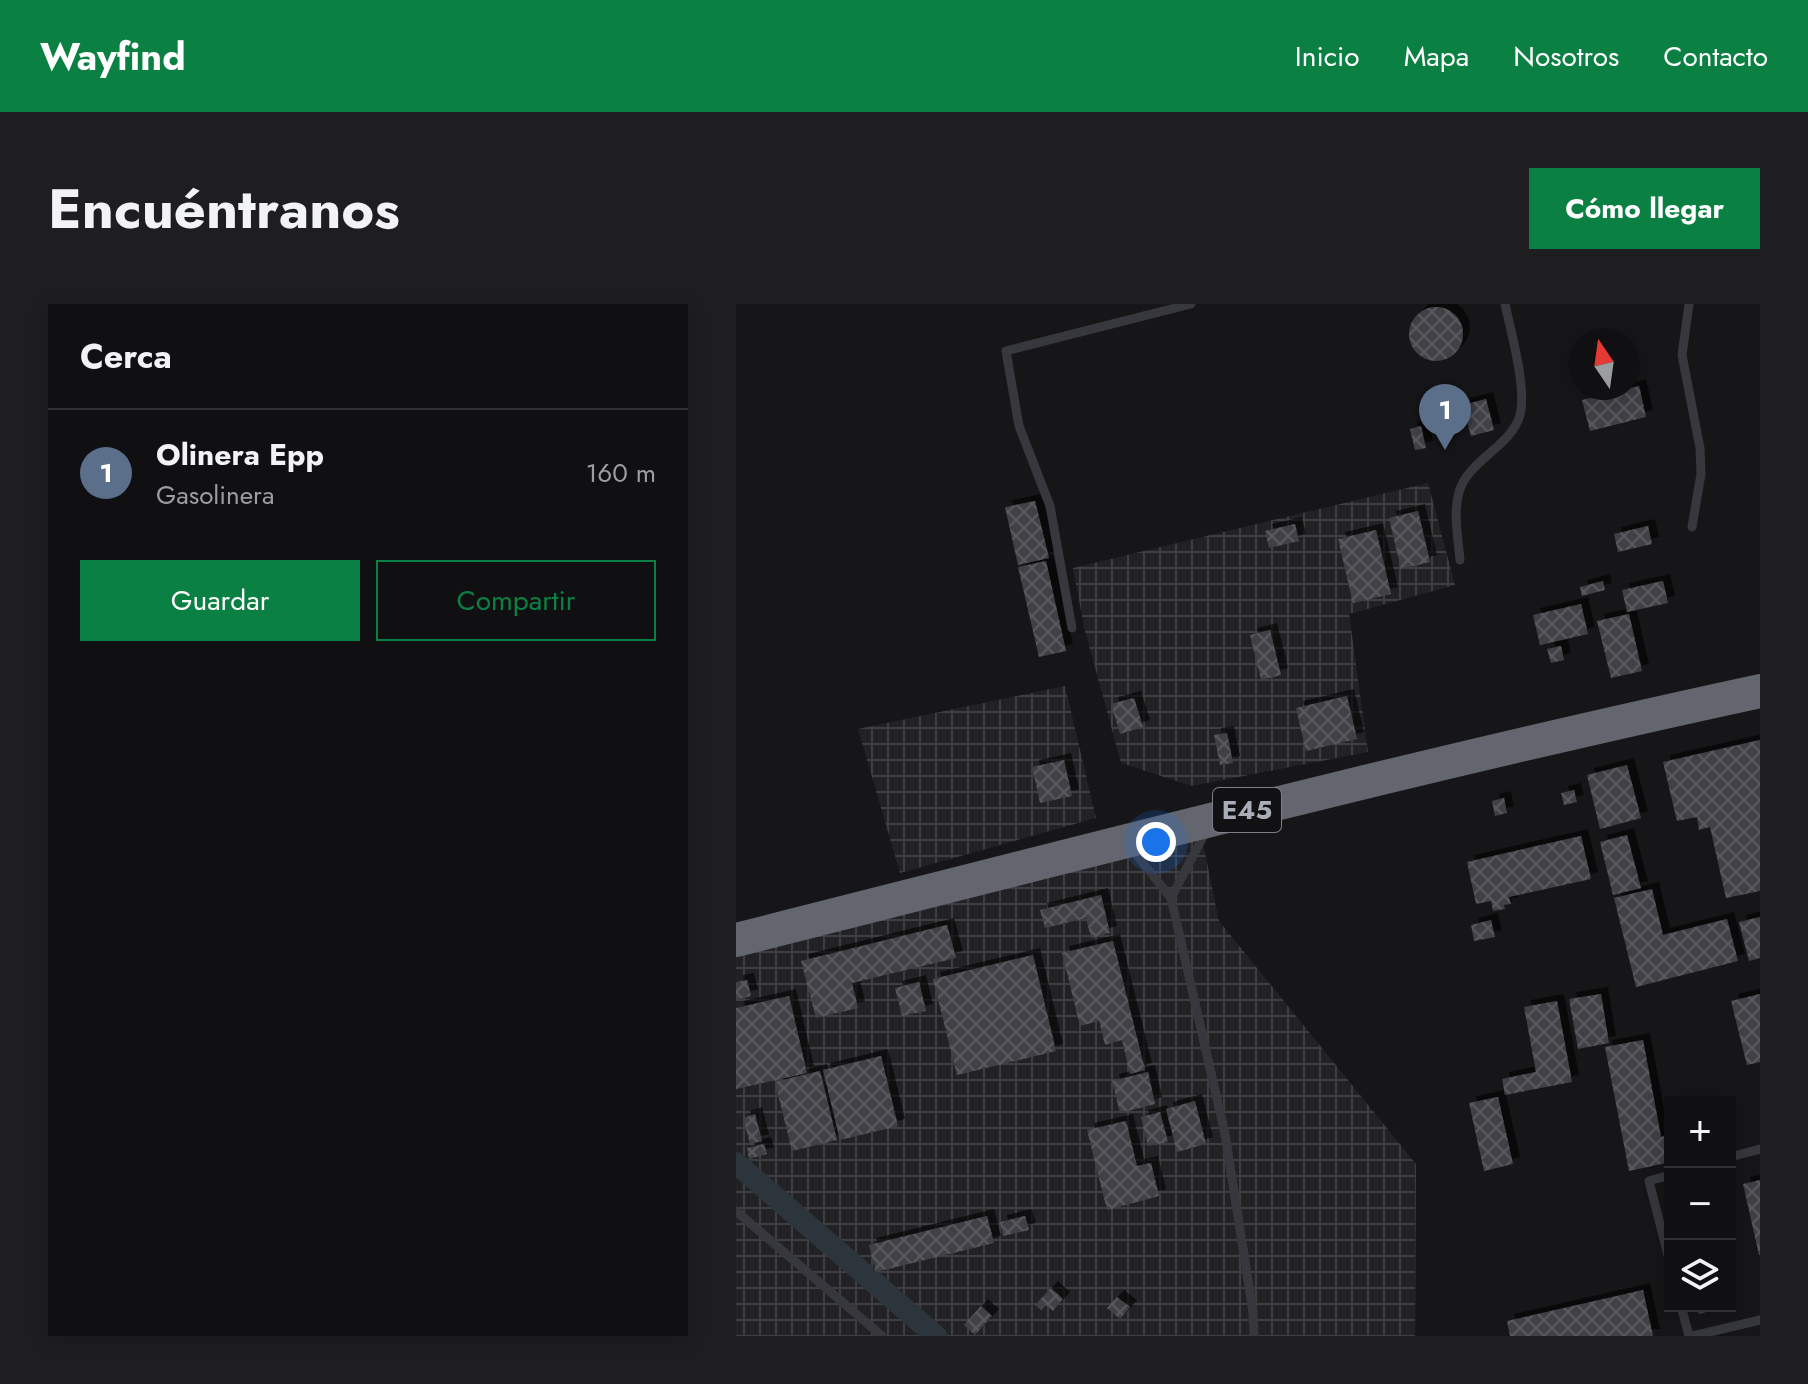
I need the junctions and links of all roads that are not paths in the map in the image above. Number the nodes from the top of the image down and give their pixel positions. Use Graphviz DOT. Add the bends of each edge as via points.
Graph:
graph roads {
  1 [pos="1191,304"];
  2 [pos="1505,304"];
  3 [pos="1689,304"];
  4 [pos="1692,527"];
  5 [pos="1460,560"];
  6 [pos="1072,628"];
  7 [pos="1760,691"];
  8 [pos="1213,818"];
  9 [pos="1125,842"];
  10 [pos="1171,898"];
  11 [pos="736,940"];
  12 [pos="1760,1149"];
  13 [pos="1736,1155"];
  14 [pos="1664,1177"];
  15 [pos="736,1211"];
  16 [pos="1664,1240"];
  17 [pos="1683,1312"];
  18 [pos="1760,1320"];
  19 [pos="882,1336"];
  20 [pos="1254,1336"];
  21 [pos="1691,1336"];
  1 -- 6 [label="lane" via="1006,351 1019,426 1050,506"];
  2 -- 5 [label="lane" via="1523,401 1513,431 1459,489"];
  3 -- 4 [label="lane" via="1682,355 1701,474"];
  7 -- 8 [label="highway, E45"];
  8 -- 9 [label="highway, E45"];
  8 -- 10 [label="lane"];
  9 -- 10 [label="lane"];
  9 -- 11 [label="highway, E45"];
  10 -- 20 [label="lane" via="1225,1134"];
  12 -- 13 [label="lane"];
  14 -- 16 [label="lane" via="1649,1181"];
  15 -- 19 [label="lane"];
  17 -- 21 [label="lane"];
  18 -- 21 [label="lane"];
}
